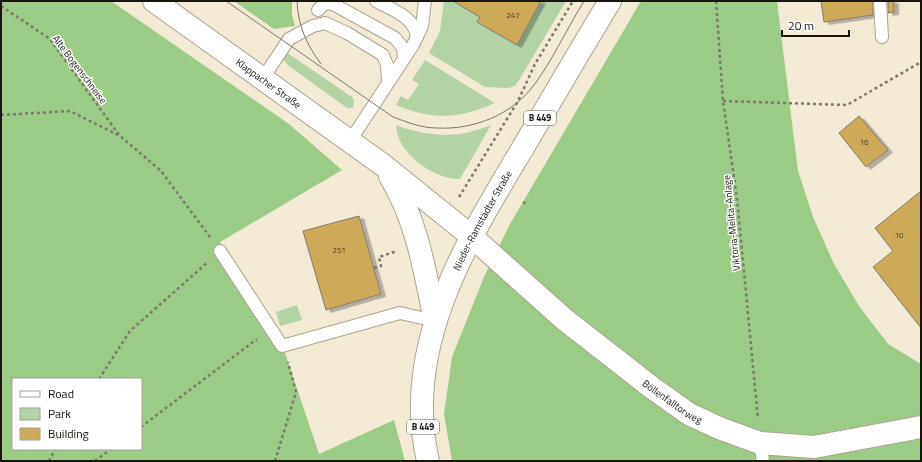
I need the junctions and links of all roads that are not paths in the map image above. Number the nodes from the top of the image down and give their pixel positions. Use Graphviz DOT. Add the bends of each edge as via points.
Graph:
graph roads {
  1 [pos="154,1"];
  2 [pos="376,1"];
  3 [pos="418,1"];
  4 [pos="610,1"];
  5 [pos="880,1"];
  6 [pos="319,5"];
  7 [pos="425,6"];
  8 [pos="308,28"];
  9 [pos="417,37"];
  10 [pos="882,37"];
  11 [pos="404,59"];
  12 [pos="263,78"];
  13 [pos="388,83"];
  14 [pos="350,141"];
  15 [pos="383,165"];
  16 [pos="472,236"];
  17 [pos="220,251"];
  18 [pos="435,321"];
  19 [pos="921,427"];
  20 [pos="762,452"];
  21 [pos="428,461"];
  1 -- 12 [label="main road, Klappacher Straße"];
  2 -- 9 [label="lane" via="408,20"];
  3 -- 7 [label="lane"];
  4 -- 16 [label="main road, Nieder-Ramstädter Straße / B 449"];
  5 -- 10 [label="lane"];
  6 -- 8 [label="lane" via="315,20"];
  6 -- 11 [label="lane" via="331,3 395,38 403,48"];
  7 -- 9 [label="lane" via="422,26"];
  8 -- 12 [label="lane" via="288,39"];
  8 -- 13 [label="lane" via="325,23 380,52 386,59"];
  9 -- 11 [label="lane"];
  11 -- 13 [label="lane"];
  12 -- 14 [label="main road, Klappacher Straße"];
  13 -- 14 [label="lane"];
  14 -- 15 [label="main road, Klappacher Straße"];
  15 -- 16 [label="main road, Klappacher Straße"];
  15 -- 18 [label="main road, Klappacher Straße" via="402,195 409,213 422,256"];
  16 -- 18 [label="main road, Nieder-Ramstädter Straße / B 449"];
  16 -- 20 [label="main road, Böllenfalltorweg" via="564,319 651,387 689,414"];
  17 -- 18 [label="lane" via="282,346 400,313"];
  18 -- 21 [label="main road, Nieder-Ramstädter Straße / B 449" via="427,348 421,409"];
  19 -- 20 [label="main road, Böllenfalltorweg" via="814,447"];
}
